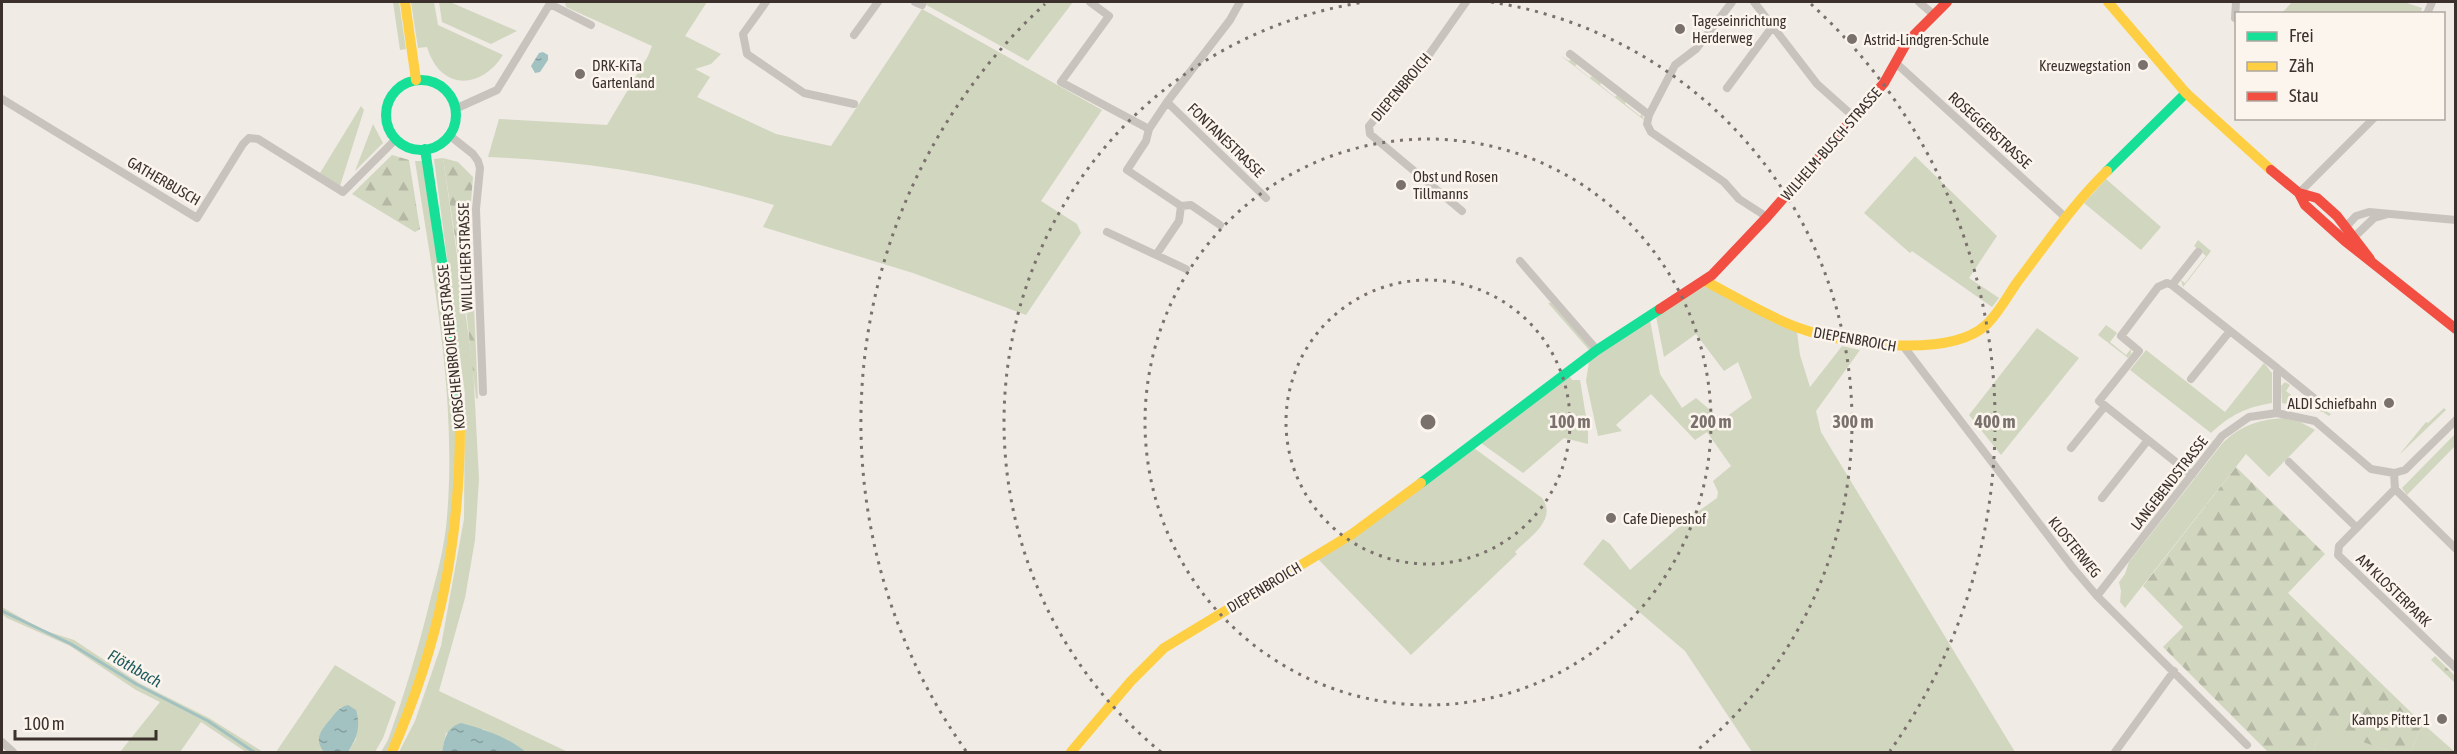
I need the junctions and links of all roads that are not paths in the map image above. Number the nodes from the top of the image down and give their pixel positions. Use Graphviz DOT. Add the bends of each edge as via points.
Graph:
graph roads {
  1 [pos="405,2"];
  2 [pos="766,2"];
  3 [pos="878,2"];
  4 [pos="1090,2"];
  5 [pos="1466,2"];
  6 [pos="1732,2"];
  7 [pos="1754,2"];
  8 [pos="1919,2"];
  9 [pos="1947,2"];
  10 [pos="2108,2"];
  11 [pos="551,3"];
  12 [pos="1236,3"];
  13 [pos="1934,15"];
  14 [pos="591,24"];
  15 [pos="1773,26"];
  16 [pos="854,35"];
  17 [pos="1570,54"];
  18 [pos="1897,64"];
  19 [pos="416,80"];
  20 [pos="1727,88"];
  21 [pos="2186,93"];
  22 [pos="2,99"];
  23 [pos="1167,102"];
  24 [pos="854,104"];
  25 [pos="455,109"];
  26 [pos="1649,115"];
  27 [pos="1854,117"];
  28 [pos="2372,120"];
  29 [pos="1149,129"];
  30 [pos="449,135"];
  31 [pos="396,139"];
  32 [pos="426,149"];
  33 [pos="2299,193"];
  34 [pos="1266,198"];
  35 [pos="1181,206"];
  36 [pos="1462,211"];
  37 [pos="2388,214"];
  38 [pos="1767,217"];
  39 [pos="2065,217"];
  40 [pos="2456,220"];
  41 [pos="1220,225"];
  42 [pos="2346,226"];
  43 [pos="1107,232"];
  44 [pos="2350,240"];
  45 [pos="2198,252"];
  46 [pos="1156,255"];
  47 [pos="1520,261"];
  48 [pos="1186,269"];
  49 [pos="1705,280"];
  50 [pos="2172,285"];
  51 [pos="2456,329"];
  52 [pos="2230,331"];
  53 [pos="1904,347"];
  54 [pos="1597,350"];
  55 [pos="2277,368"];
  56 [pos="2191,379"];
  57 [pos="483,392"];
  58 [pos="2319,402"];
  59 [pos="2105,406"];
  60 [pos="2277,413"];
  61 [pos="2456,420"];
  62 [pos="2148,440"];
  63 [pos="2072,448"];
  64 [pos="2289,462"];
  65 [pos="2394,473"];
  66 [pos="2192,475"];
  67 [pos="2395,489"];
  68 [pos="2102,498"];
  69 [pos="2357,528"];
  70 [pos="2456,549"];
  71 [pos="2097,596"];
  72 [pos="2456,668"];
  73 [pos="2174,671"];
  74 [pos="2,742"];
  75 [pos="2247,745"];
  76 [pos="1073,752"];
  77 [pos="13,753"];
  78 [pos="392,753"];
  79 [pos="2115,753"];
  1 -- 19 [label="street"];
  2 -- 24 [label="street" via="743,34 747,54 804,93"];
  3 -- 16 [label="street"];
  4 -- 29 [label="street" via="1109,16 1060,82"];
  5 -- 36 [label="street, DIEPENBROICH" via="1426,59 1369,126 1370,134"];
  6 -- 26 [label="street" via="1696,49 1675,65"];
  7 -- 15 [label="street"];
  8 -- 13 [label="street"];
  9 -- 13 [label="street, WILHELM-BUSCH-STRASSE"];
  10 -- 21 [label="street"];
  11 -- 14 [label="street"];
  11 -- 25 [label="street" via="498,90"];
  12 -- 23 [label="street, FONTANESTRASSE" via="1230,20"];
  13 -- 18 [label="street, WILHELM-BUSCH-STRASSE" via="1907,42"];
  15 -- 20 [label="street"];
  15 -- 27 [label="street" via="1817,84"];
  17 -- 26 [label="street"];
  18 -- 27 [label="street, WILHELM-BUSCH-STRASSE"];
  18 -- 39 [label="street, ROSEGGERSTRASSE"];
  19 -- 25 [label="street" via="441,87 451,97"];
  19 -- 31 [label="street" via="397,89 389,100 387,121"];
  21 -- 33 [label="street"];
  21 -- 39 [label="street, DIEPENBROICH"];
  22 -- 31 [label="street, GATHERBUSCH" via="197,219 249,138 258,139 343,192"];
  23 -- 29 [label="street, FONTANESTRASSE"];
  23 -- 34 [label="street, FONTANESTRASSE"];
  25 -- 30 [label="street" via="455,123"];
  26 -- 38 [label="street" via="1647,124 1651,132"];
  27 -- 38 [label="street, WILHELM-BUSCH-STRASSE"];
  28 -- 33 [label="street"];
  29 -- 35 [label="street, FONTANESTRASSE" via="1146,141 1127,170"];
  30 -- 32 [label="street"];
  30 -- 57 [label="street, WILLICHER STRASSE" via="473,154 480,168 476,209"];
  31 -- 32 [label="street" via="413,148"];
  32 -- 78 [label="street, KORSCHENBROICHER STRASSE" via="456,373 459,490 454,546 440,619 417,693"];
  33 -- 42 [label="street" via="2317,198"];
  33 -- 44 [label="street" via="2306,204"];
  35 -- 41 [label="street, FONTANESTRASSE" via="1191,205"];
  35 -- 46 [label="street" via="1179,222"];
  37 -- 40 [label="street"];
  37 -- 42 [label="street" via="2363,213"];
  37 -- 44 [label="street" via="2374,218"];
  38 -- 49 [label="street, WILHELM-BUSCH-STRASSE"];
  39 -- 53 [label="street, DIEPENBROICH" via="1985,326 1968,336"];
  42 -- 44 [label="street"];
  43 -- 46 [label="street"];
  44 -- 51 [label="street"];
  45 -- 50 [label="street"];
  46 -- 48 [label="street"];
  47 -- 54 [label="street"];
  49 -- 53 [label="street, DIEPENBROICH" via="1800,328 1853,342"];
  49 -- 54 [label="street"];
  50 -- 52 [label="street"];
  50 -- 59 [label="street" via="2158,287 2121,336 2139,351 2099,401"];
  52 -- 55 [label="street"];
  52 -- 56 [label="street"];
  53 -- 71 [label="street, KLOSTERWEG"];
  54 -- 76 [label="street, DIEPENBROICH" via="1352,534 1164,648 1131,681"];
  55 -- 58 [label="street"];
  55 -- 60 [label="street"];
  59 -- 62 [label="street"];
  59 -- 63 [label="street"];
  60 -- 65 [label="street, LANGEBENDSTRASSE" via="2315,421 2372,469"];
  60 -- 66 [label="street, LANGEBENDSTRASSE" via="2249,417 2222,436"];
  61 -- 65 [label="street" via="2405,470"];
  62 -- 66 [label="street"];
  62 -- 68 [label="street"];
  64 -- 69 [label="street"];
  65 -- 67 [label="street"];
  66 -- 71 [label="street, LANGEBENDSTRASSE"];
  67 -- 69 [label="street, AM KLOSTERPARK"];
  67 -- 70 [label="street"];
  69 -- 72 [label="street, AM KLOSTERPARK" via="2339,546 2338,555"];
  71 -- 73 [label="street, KLOSTERWEG"];
  73 -- 75 [label="street, KLOSTERWEG"];
  73 -- 79 [label="street"];
  74 -- 77 [label="street"];
}
